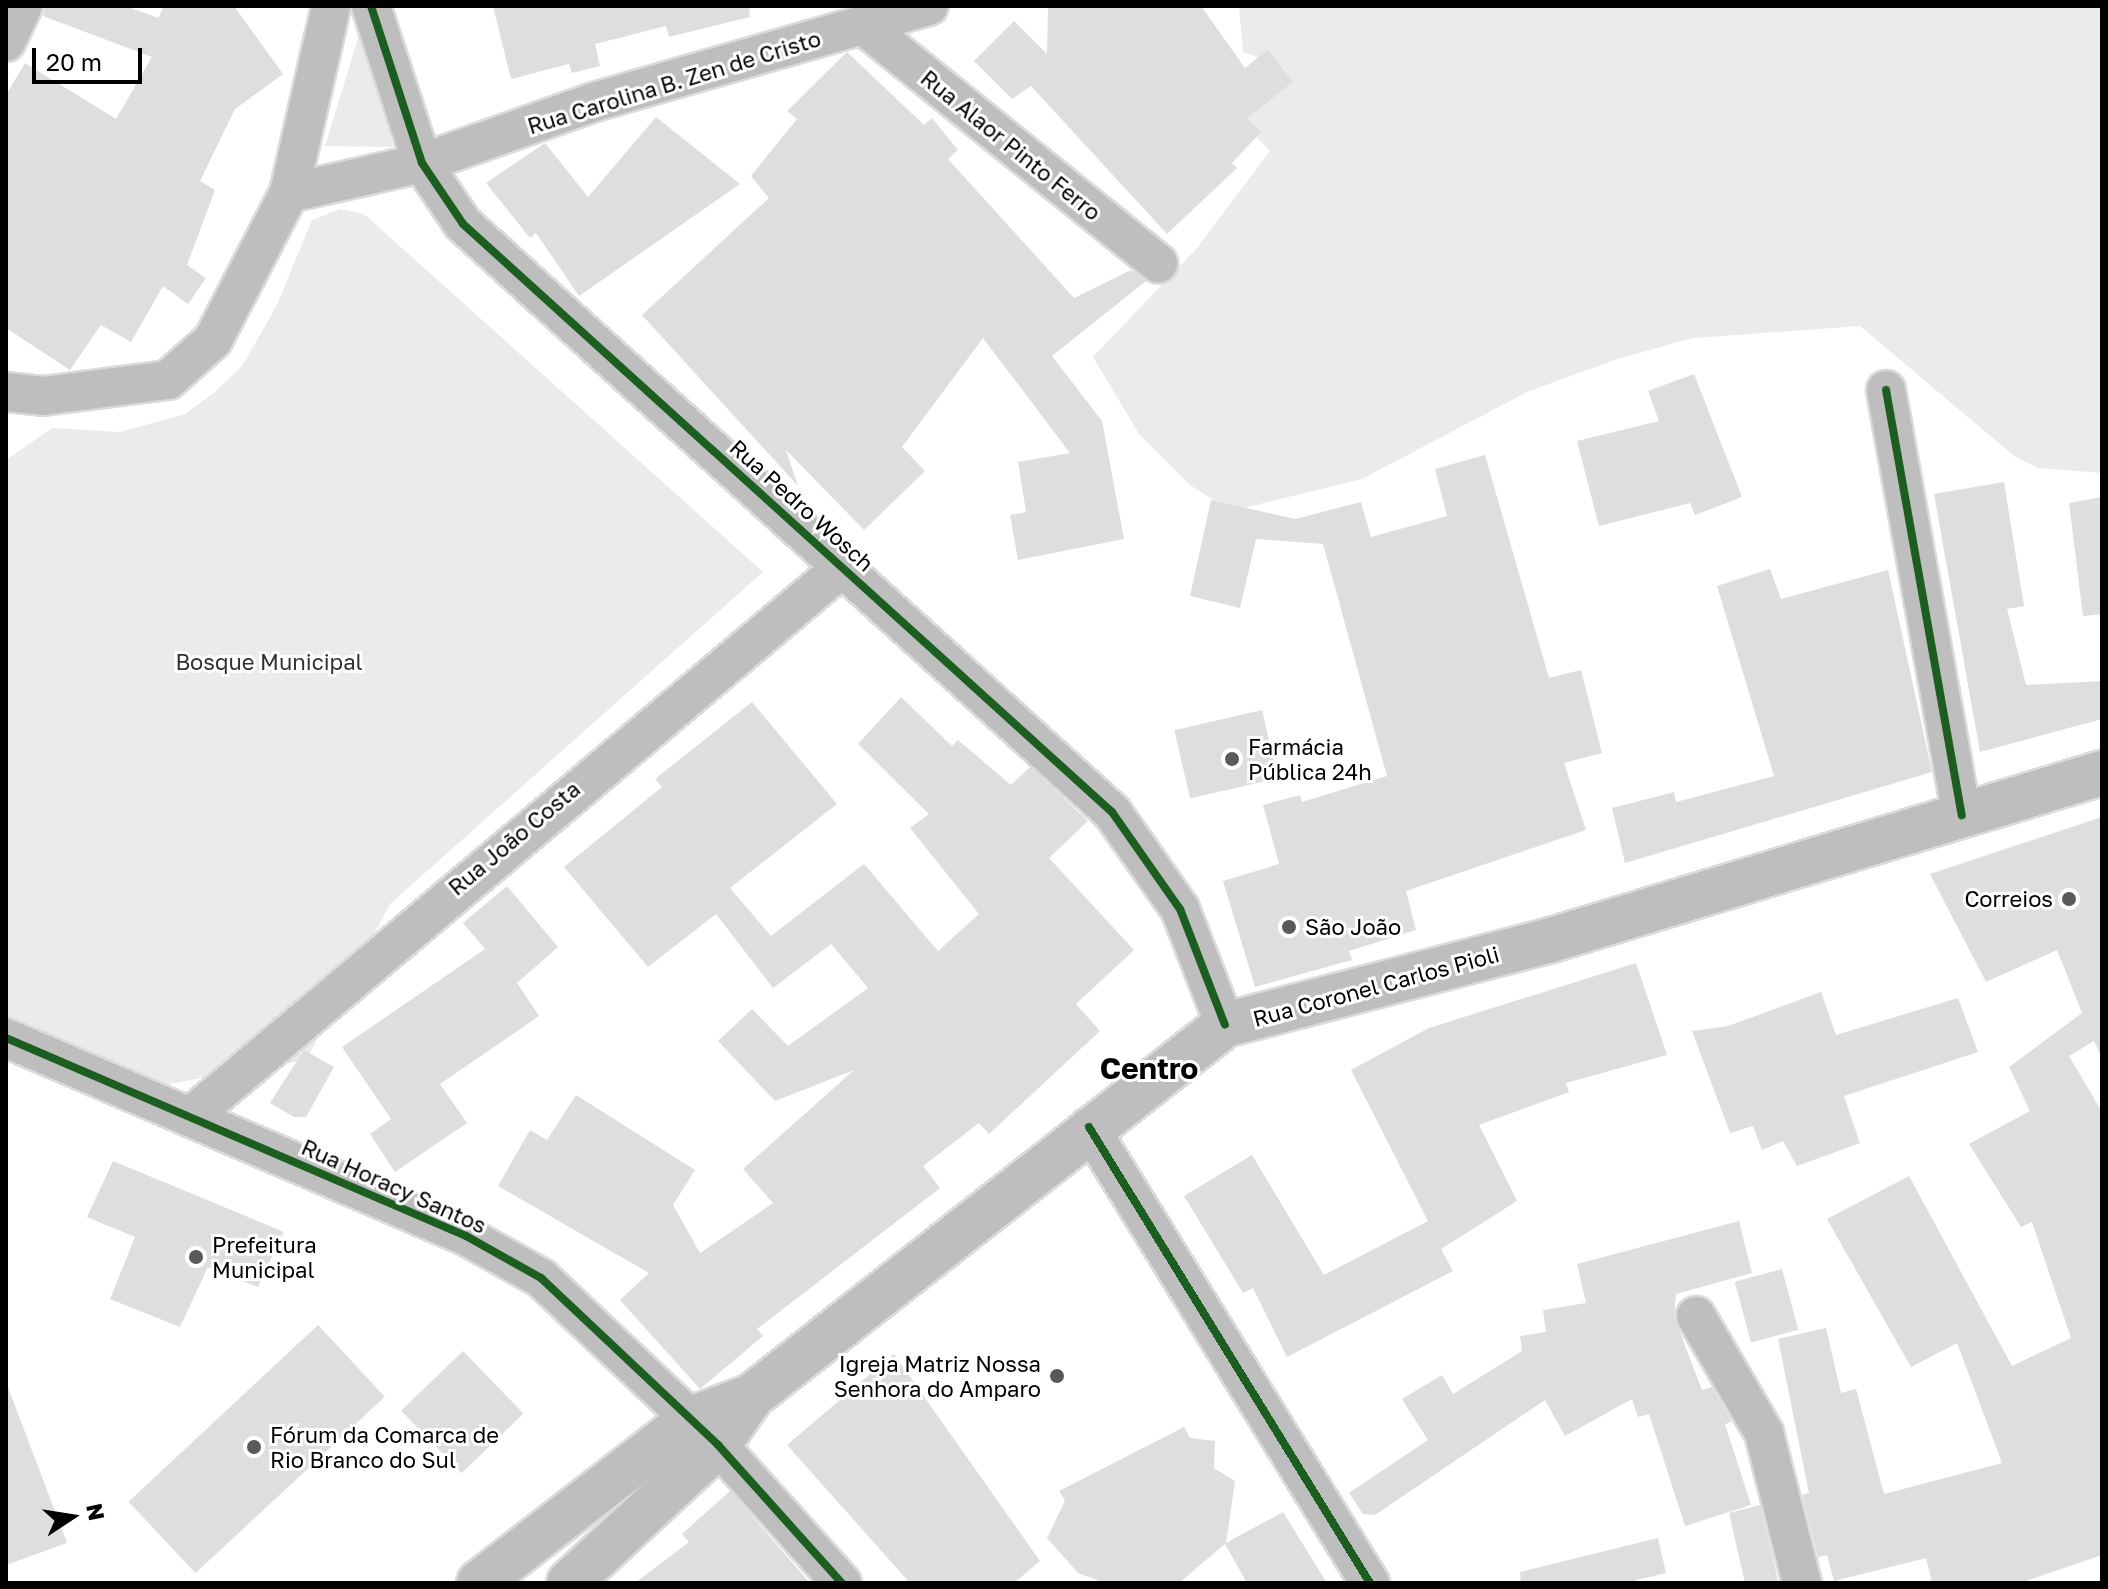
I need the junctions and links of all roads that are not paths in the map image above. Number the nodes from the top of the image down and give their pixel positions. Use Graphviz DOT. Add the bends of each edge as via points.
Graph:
graph roads {
  1 [pos="23,6"];
  2 [pos="331,6"];
  3 [pos="371,6"];
  4 [pos="928,6"];
  5 [pos="864,26"];
  6 [pos="6,42"];
  7 [pos="422,163"];
  8 [pos="289,193"];
  9 [pos="1158,263"];
  10 [pos="1886,390"];
  11 [pos="6,392"];
  12 [pos="844,566"];
  13 [pos="2101,775"];
  14 [pos="1962,815"];
  15 [pos="1225,1025"];
  16 [pos="6,1038"];
  17 [pos="190,1117"];
  18 [pos="1089,1127"];
  19 [pos="1696,1316"];
  20 [pos="704,1432"];
  21 [pos="479,1583"];
  22 [pos="569,1583"];
  23 [pos="842,1583"];
  24 [pos="1370,1583"];
  25 [pos="1802,1583"];
  1 -- 6 [label="street"];
  2 -- 8 [label="street"];
  3 -- 7 [label="street, Rua Pedro Wosch"];
  4 -- 5 [label="street, Rua Carolina B. Zen de Cristo"];
  5 -- 7 [label="street, Rua Carolina B. Zen de Cristo" via="594,102"];
  5 -- 9 [label="street, Rua Alaor Pinto Ferro"];
  7 -- 8 [label="street, Rua Carolina B. Zen de Cristo"];
  7 -- 12 [label="street, Rua Pedro Wosch" via="463,224"];
  8 -- 11 [label="street" via="213,340 168,380 43,396"];
  10 -- 14 [label="street"];
  12 -- 15 [label="street, Rua Pedro Wosch" via="1112,812 1180,909"];
  12 -- 17 [label="street, Rua João Costa"];
  13 -- 14 [label="main road, Rua Coronel Carlos Pioli"];
  14 -- 15 [label="main road, Rua Coronel Carlos Pioli" via="1551,940"];
  15 -- 18 [label="main road, Rua Coronel Carlos Pioli"];
  16 -- 17 [label="street, Rua Horacy Santos"];
  17 -- 20 [label="street, Rua Horacy Santos" via="466,1236 541,1278"];
  18 -- 20 [label="main road, Rua Coronel Carlos Pioli"];
  18 -- 24 [label="street"];
  19 -- 25 [label="street" via="1764,1433"];
  20 -- 21 [label="main road"];
  20 -- 22 [label="main road"];
  20 -- 23 [label="street, Rua Horacy Santos"];
}
